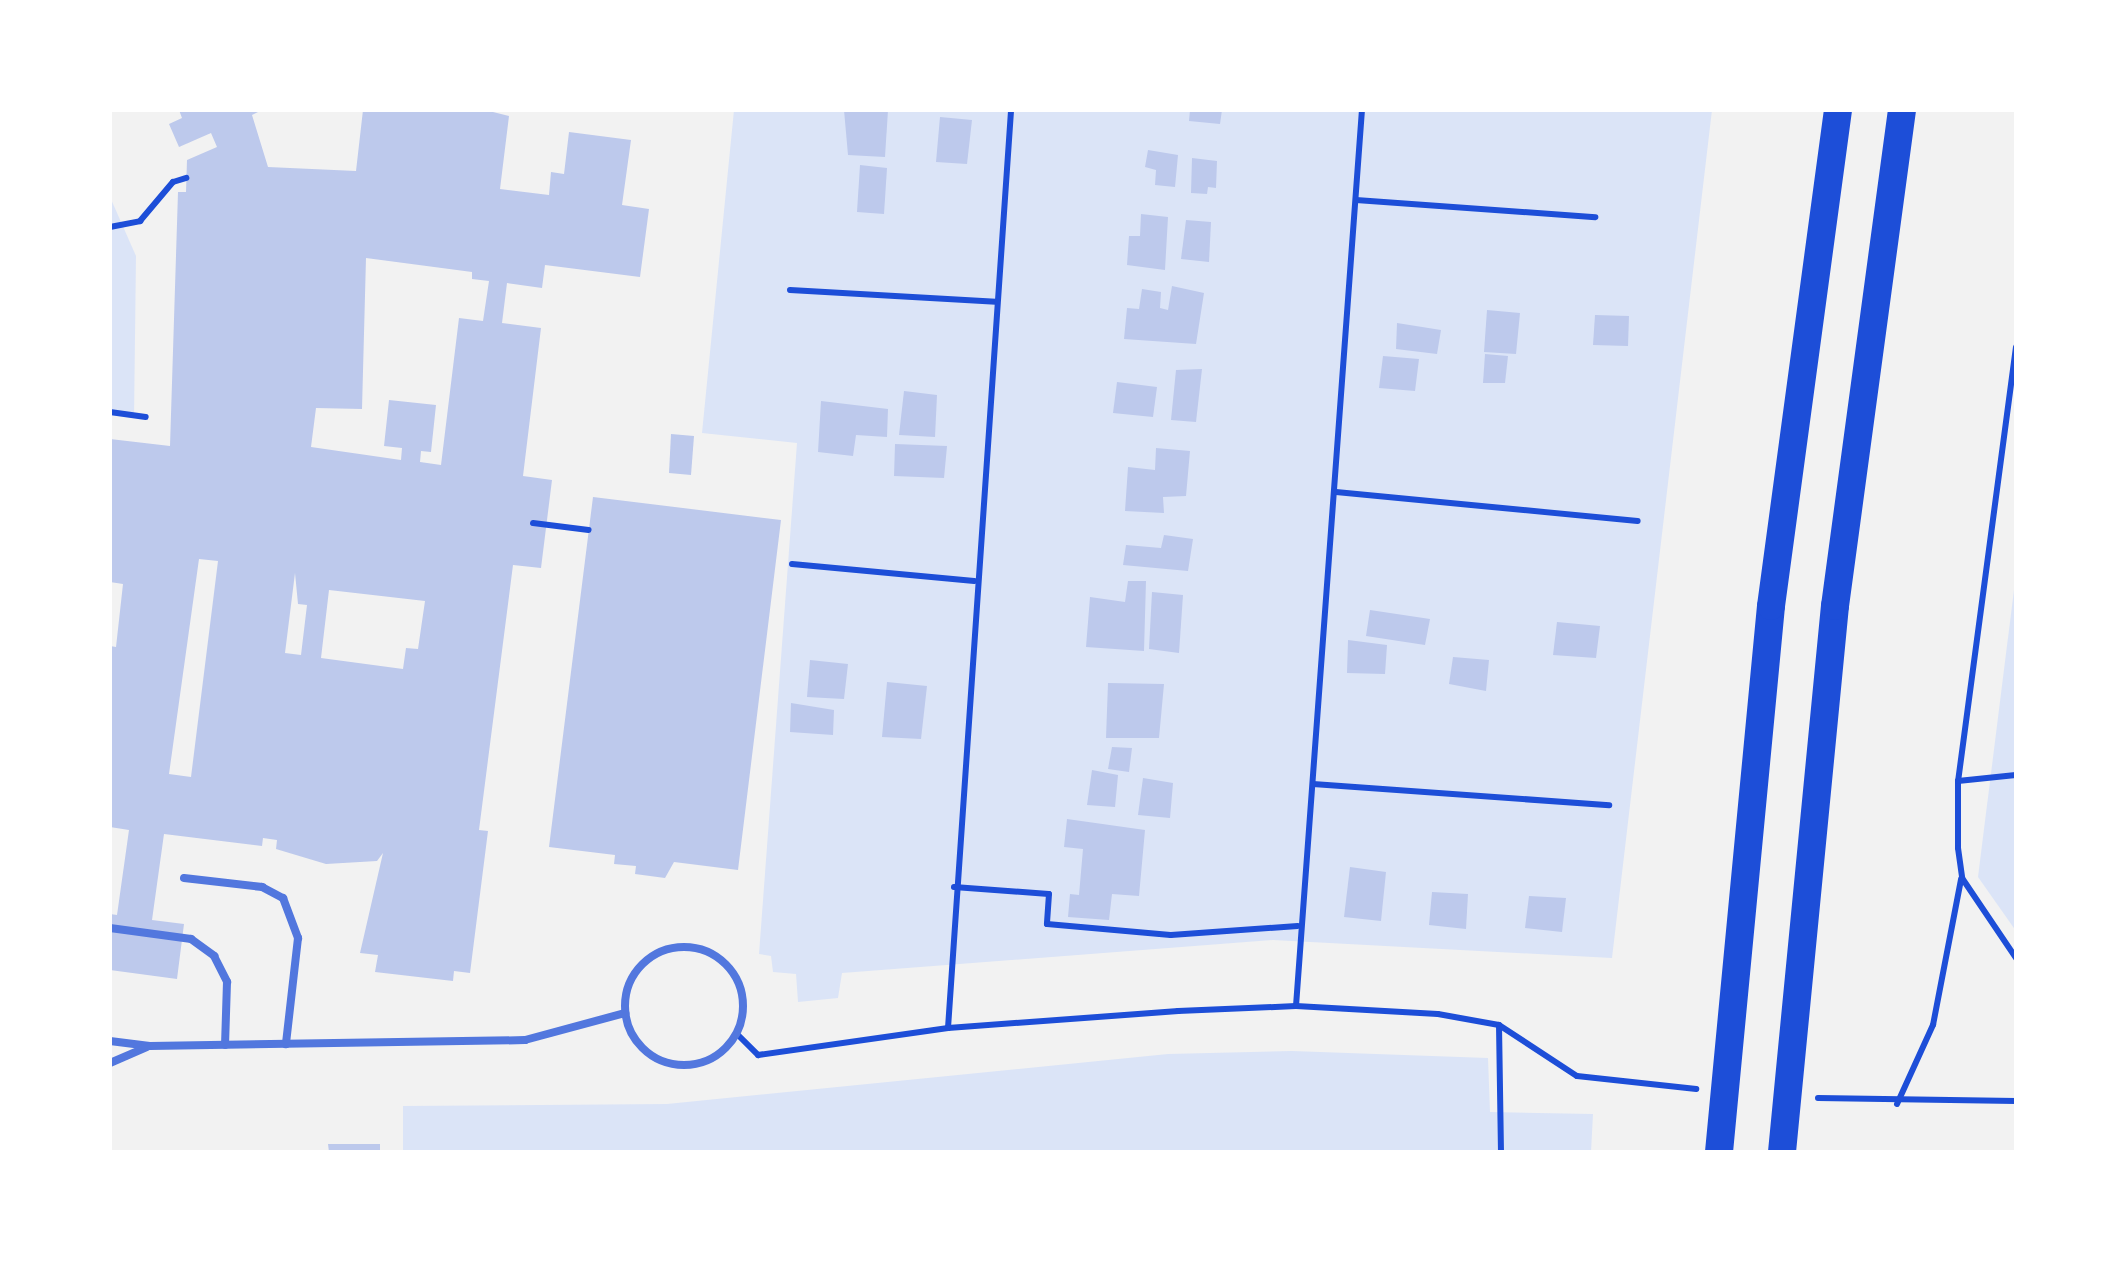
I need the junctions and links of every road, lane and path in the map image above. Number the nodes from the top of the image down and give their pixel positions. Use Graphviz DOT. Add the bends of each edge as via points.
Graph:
graph roads {
  1 [pos="1010,110"];
  2 [pos="1362,110"];
  3 [pos="1838,110"];
  4 [pos="1902,110"];
  5 [pos="186,178"];
  6 [pos="1356,200"];
  7 [pos="1595,217"];
  8 [pos="110,227"];
  9 [pos="790,290"];
  10 [pos="996,302"];
  11 [pos="2016,347"];
  12 [pos="110,412"];
  13 [pos="146,417"];
  14 [pos="1336,492"];
  15 [pos="1638,520"];
  16 [pos="533,523"];
  17 [pos="589,530"];
  18 [pos="792,564"];
  19 [pos="974,581"];
  20 [pos="2016,775"];
  21 [pos="1958,780"];
  22 [pos="1313,784"];
  23 [pos="1609,805"];
  24 [pos="184,878"];
  25 [pos="1962,878"];
  26 [pos="954,887"];
  27 [pos="1298,926"];
  28 [pos="110,928"];
  29 [pos="2016,958"];
  30 [pos="1296,1006"];
  31 [pos="625,1013"];
  32 [pos="1499,1025"];
  33 [pos="948,1028"];
  34 [pos="737,1034"];
  35 [pos="110,1040"];
  36 [pos="286,1044"];
  37 [pos="225,1045"];
  38 [pos="150,1046"];
  39 [pos="110,1062"];
  40 [pos="1614,1082"];
  41 [pos="2016,1101"];
  42 [pos="1501,1152"];
  43 [pos="1718,1152"];
  44 [pos="1782,1152"];
  1 -- 10 [label="path"];
  2 -- 6 [label="path"];
  3 -- 43 [label="highway" via="1771,606"];
  4 -- 44 [label="highway" via="1835,606"];
  5 -- 8 [label="path" via="173,182 140,221"];
  6 -- 7 [label="path"];
  6 -- 14 [label="path"];
  9 -- 10 [label="path"];
  10 -- 19 [label="path"];
  11 -- 21 [label="path"];
  12 -- 13 [label="path"];
  14 -- 15 [label="path"];
  14 -- 22 [label="path"];
  16 -- 17 [label="path"];
  18 -- 19 [label="path"];
  19 -- 26 [label="path"];
  20 -- 21 [label="path"];
  21 -- 25 [label="path"];
  22 -- 23 [label="path"];
  22 -- 27 [label="path"];
  24 -- 36 [label="lane" via="262,887 283,898 298,938"];
  25 -- 29 [label="path"];
  25 -- 41 [label="path" via="1933,1025 1896,1104"];
  26 -- 27 [label="path" via="1048,894 1047,924 1171,935"];
  26 -- 33 [label="path"];
  27 -- 30 [label="path"];
  28 -- 37 [label="lane" via="192,939 214,956 227,982"];
  30 -- 32 [label="path" via="1438,1014"];
  30 -- 33 [label="path"];
  31 -- 34 [label="lane" via="635,1041 673,1065 702,1063"];
  31 -- 34 [label="lane" via="633,976 646,961 662,951 698,948 736,979 743,1008"];
  31 -- 36 [label="lane" via="524,1040"];
  32 -- 40 [label="path" via="1577,1076"];
  32 -- 42 [label="path"];
  33 -- 34 [label="path" via="758,1055"];
  35 -- 38 [label="lane"];
  36 -- 37 [label="lane"];
  37 -- 38 [label="lane"];
  38 -- 39 [label="lane"];
}
